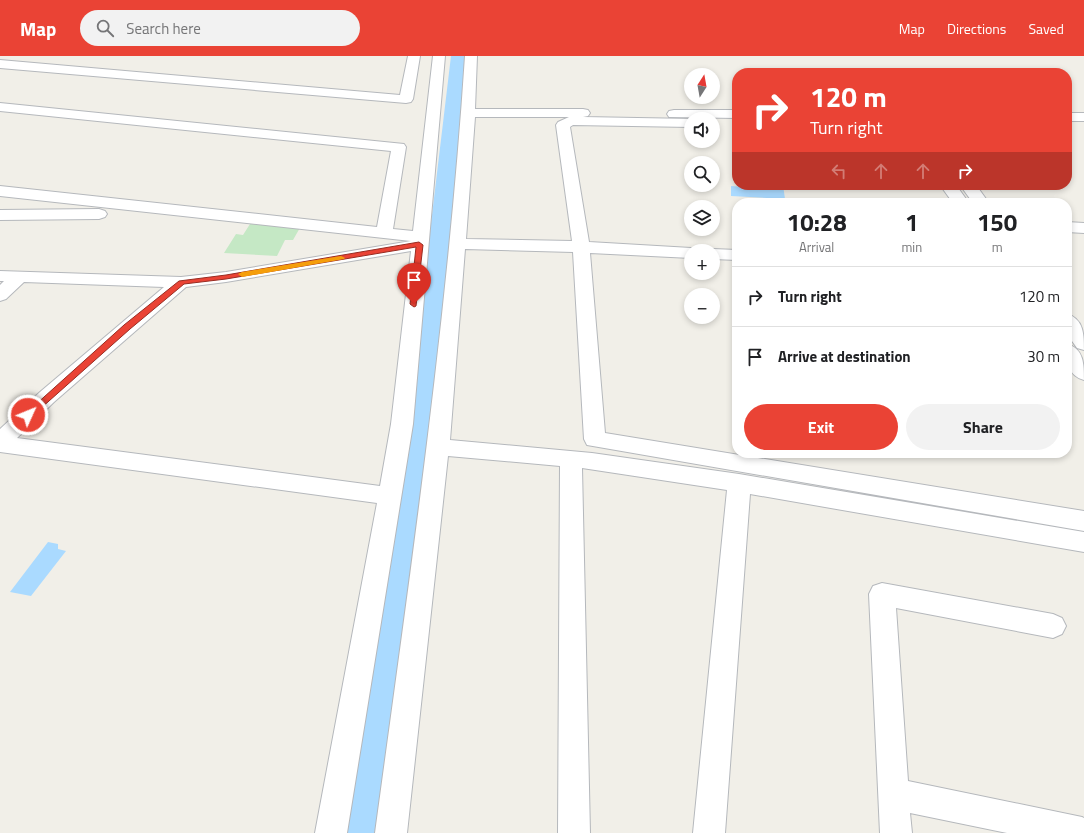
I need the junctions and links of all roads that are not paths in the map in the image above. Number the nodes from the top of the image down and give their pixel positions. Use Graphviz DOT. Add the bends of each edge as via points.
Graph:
graph roads {
  1 [pos="12,56"];
  2 [pos="414,56"];
  3 [pos="439,56"];
  4 [pos="471,56"];
  5 [pos="0,64"];
  6 [pos="0,106"];
  7 [pos="468,113"];
  8 [pos="732,114"];
  9 [pos="1072,117"];
  10 [pos="1084,117"];
  11 [pos="684,123"];
  12 [pos="720,123"];
  13 [pos="732,124"];
  14 [pos="0,191"];
  15 [pos="190,213"];
  16 [pos="0,215"];
  17 [pos="1072,227"];
  18 [pos="1084,228"];
  19 [pos="384,233"];
  20 [pos="420,241"];
  21 [pos="458,244"];
  22 [pos="572,247"];
  23 [pos="684,253"];
  24 [pos="720,254"];
  25 [pos="732,255"];
  26 [pos="0,276"];
  27 [pos="20,276"];
  28 [pos="181,282"];
  29 [pos="0,295"];
  30 [pos="1072,327"];
  31 [pos="1084,344"];
  32 [pos="1072,357"];
  33 [pos="1084,373"];
  34 [pos="0,443"];
  35 [pos="438,447"];
  36 [pos="571,460"];
  37 [pos="739,483"];
  38 [pos="390,496"];
  39 [pos="1084,521"];
  40 [pos="1084,542"];
  41 [pos="1053,626"];
  42 [pos="895,794"];
  43 [pos="331,833"];
  44 [pos="391,833"];
  45 [pos="574,833"];
  46 [pos="710,833"];
  47 [pos="896,833"];
  48 [pos="1082,833"];
  1 -- 5 [label="street"];
  2 -- 5 [label="street" via="406,99"];
  3 -- 20 [label="street"];
  4 -- 7 [label="street"];
  6 -- 19 [label="street" via="399,147"];
  7 -- 8 [label="street"];
  7 -- 21 [label="street"];
  9 -- 10 [label="street"];
  11 -- 22 [label="street" via="570,120 563,126"];
  12 -- 13 [label="street"];
  14 -- 15 [label="street"];
  15 -- 16 [label="street"];
  15 -- 19 [label="street"];
  17 -- 18 [label="street"];
  19 -- 20 [label="street"];
  20 -- 28 [label="street" via="226,277"];
  20 -- 38 [label="street" via="402,424"];
  21 -- 22 [label="street"];
  21 -- 35 [label="street"];
  22 -- 23 [label="street"];
  22 -- 39 [label="street" via="595,439"];
  24 -- 25 [label="street"];
  26 -- 27 [label="street"];
  27 -- 28 [label="street"];
  27 -- 29 [label="street"];
  28 -- 34 [label="street" via="47,397"];
  30 -- 31 [label="street"];
  32 -- 33 [label="street"];
  34 -- 38 [label="street"];
  35 -- 36 [label="street"];
  35 -- 44 [label="street"];
  36 -- 37 [label="street"];
  36 -- 45 [label="street"];
  37 -- 40 [label="street"];
  37 -- 46 [label="street"];
  38 -- 43 [label="street"];
  41 -- 42 [label="street" via="882,594"];
  42 -- 47 [label="street"];
  42 -- 48 [label="street"];
}
